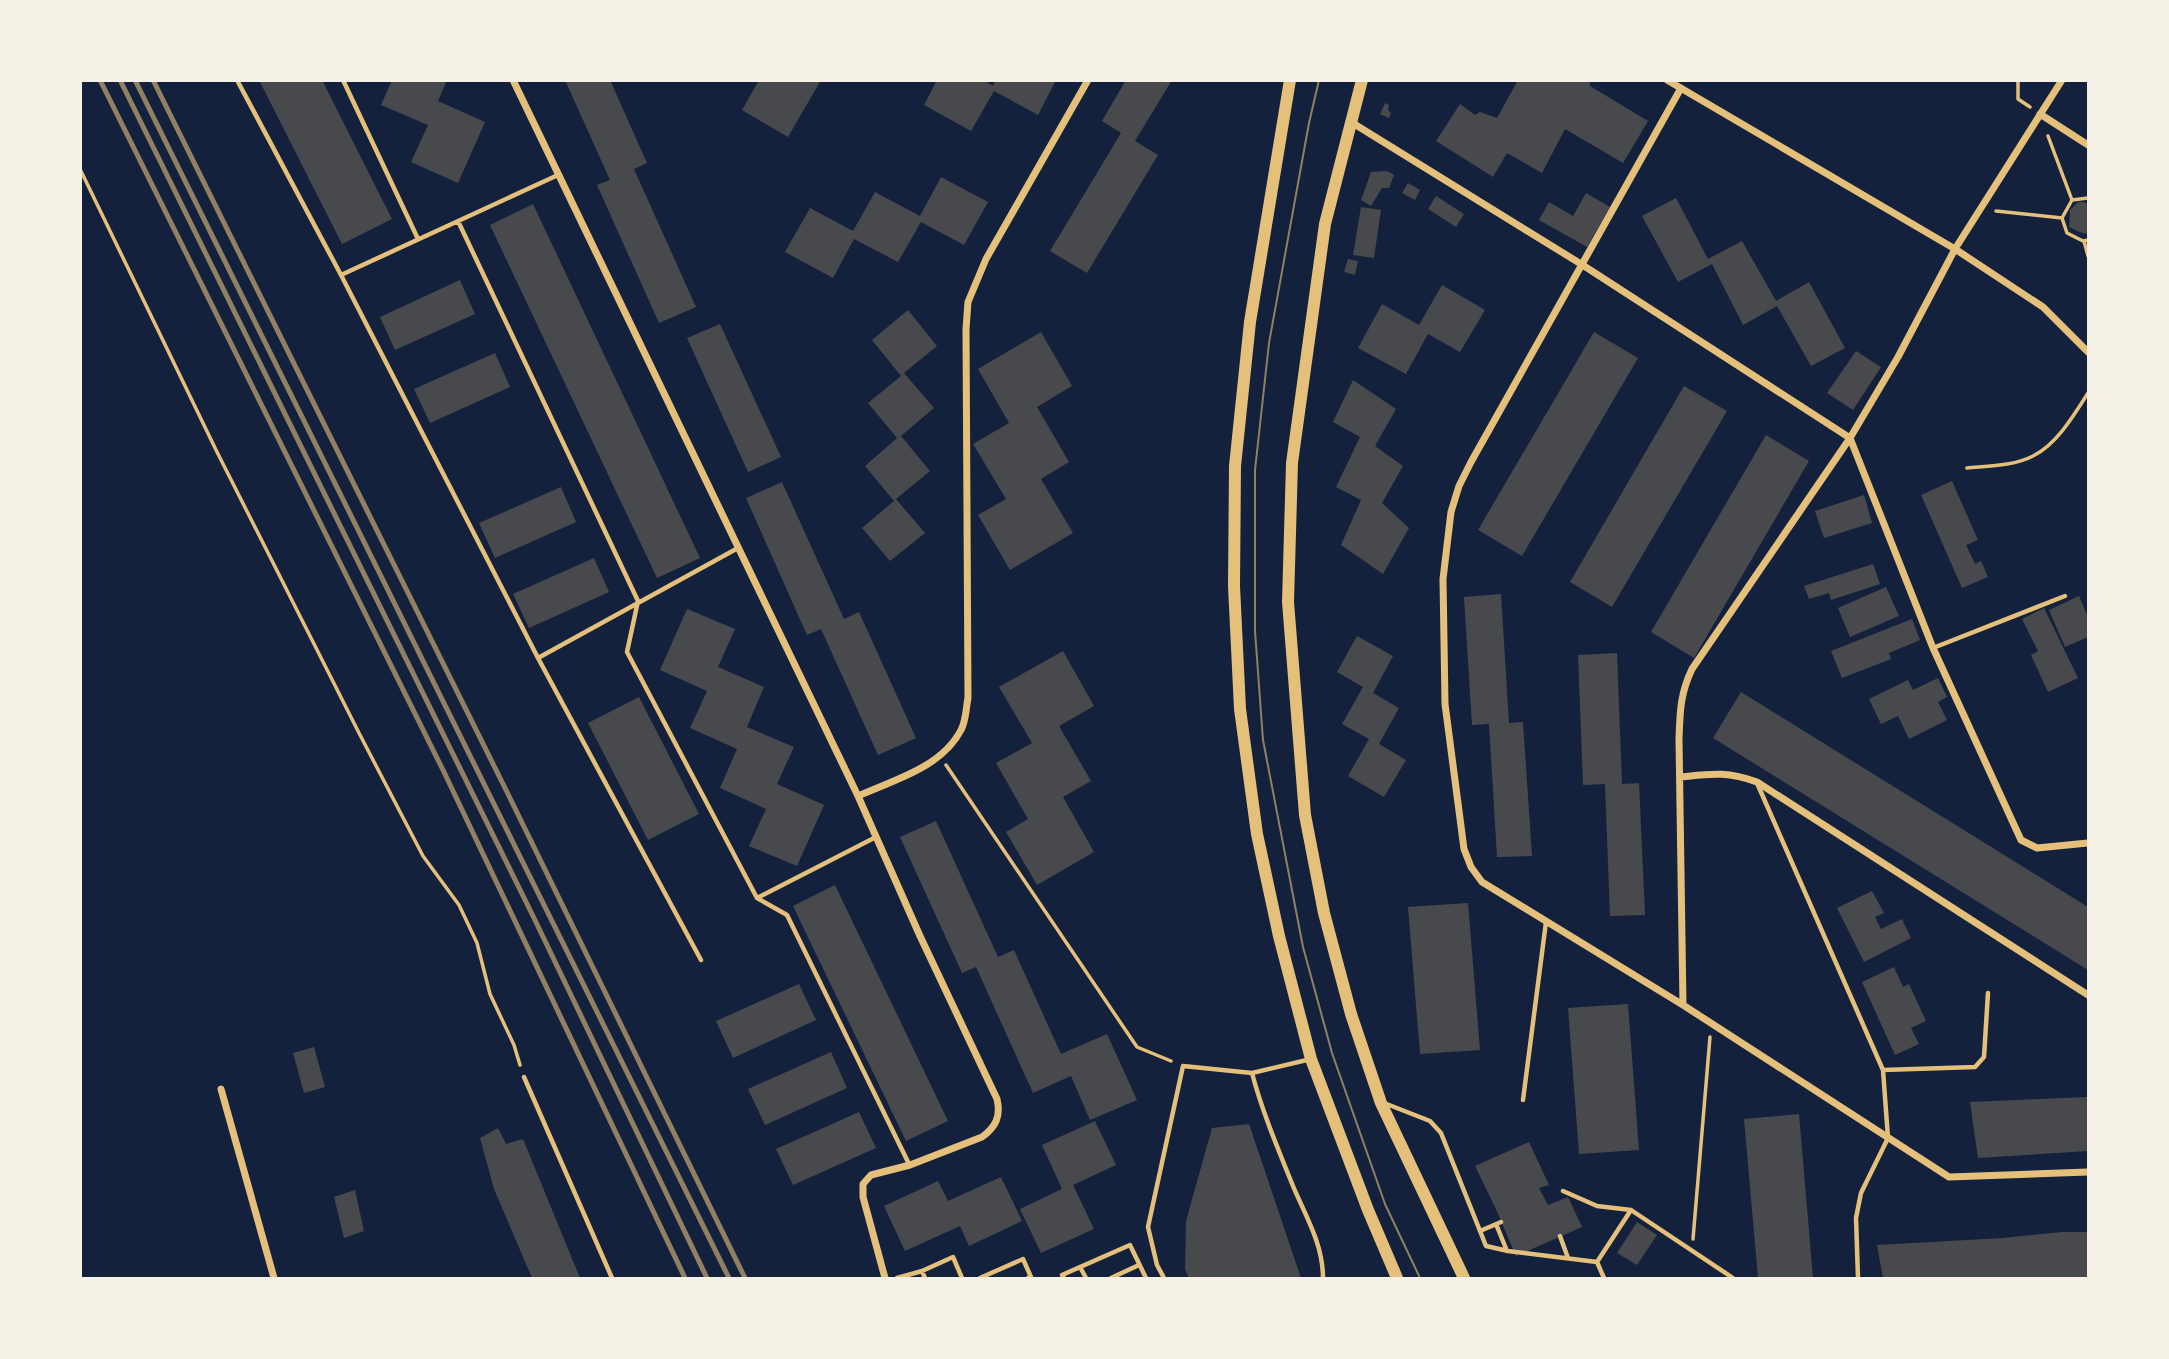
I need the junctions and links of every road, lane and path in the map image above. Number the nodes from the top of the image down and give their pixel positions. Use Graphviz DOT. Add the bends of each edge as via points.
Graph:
graph roads {
  1 [pos="237,80"];
  2 [pos="343,80"];
  3 [pos="513,80"];
  4 [pos="1088,80"];
  5 [pos="1290,80"];
  6 [pos="1362,80"];
  7 [pos="1667,80"];
  8 [pos="2018,80"];
  9 [pos="2062,80"];
  10 [pos="1681,88"];
  11 [pos="2040,114"];
  12 [pos="1350,121"];
  13 [pos="2088,145"];
  14 [pos="80,169"];
  15 [pos="558,174"];
  16 [pos="2088,198"];
  17 [pos="2072,200"];
  18 [pos="1980,209"];
  19 [pos="2062,218"];
  20 [pos="458,221"];
  21 [pos="418,239"];
  22 [pos="2086,240"];
  23 [pos="1955,249"];
  24 [pos="2088,256"];
  25 [pos="1581,264"];
  26 [pos="341,275"];
  27 [pos="2088,352"];
  28 [pos="2088,393"];
  29 [pos="1850,438"];
  30 [pos="1967,468"];
  31 [pos="738,548"];
  32 [pos="2065,596"];
  33 [pos="638,601"];
  34 [pos="1933,649"];
  35 [pos="538,658"];
  36 [pos="940,757"];
  37 [pos="1680,777"];
  38 [pos="1757,782"];
  39 [pos="858,796"];
  40 [pos="877,837"];
  41 [pos="2088,843"];
  42 [pos="757,898"];
  43 [pos="1546,921"];
  44 [pos="701,960"];
  45 [pos="1988,993"];
  46 [pos="2088,995"];
  47 [pos="1683,1004"];
  48 [pos="1711,1025"];
  49 [pos="1311,1059"];
  50 [pos="1183,1066"];
  51 [pos="1883,1070"];
  52 [pos="1252,1073"];
  53 [pos="524,1077"];
  54 [pos="221,1089"];
  55 [pos="1523,1100"];
  56 [pos="1381,1103"];
  57 [pos="1888,1138"];
  58 [pos="909,1165"];
  59 [pos="2088,1172"];
  60 [pos="1563,1191"];
  61 [pos="1631,1210"];
  62 [pos="1480,1231"];
  63 [pos="1560,1236"];
  64 [pos="1508,1251"];
  65 [pos="1692,1251"];
  66 [pos="1568,1258"];
  67 [pos="1597,1262"];
  68 [pos="1139,1265"];
  69 [pos="1080,1267"];
  70 [pos="922,1271"];
  71 [pos="990,1276"];
  72 [pos="274,1279"];
  73 [pos="612,1279"];
  74 [pos="885,1279"];
  75 [pos="897,1279"];
  76 [pos="926,1279"];
  77 [pos="962,1279"];
  78 [pos="980,1279"];
  79 [pos="1028,1279"];
  80 [pos="1064,1279"];
  81 [pos="1086,1279"];
  82 [pos="1111,1279"];
  83 [pos="1146,1279"];
  84 [pos="1164,1279"];
  85 [pos="1323,1279"];
  86 [pos="1397,1279"];
  87 [pos="1464,1279"];
  88 [pos="1604,1279"];
  89 [pos="1733,1279"];
  90 [pos="1858,1279"];
  1 -- 26 [label="lane"];
  2 -- 21 [label="lane"];
  3 -- 15 [label="street"];
  4 -- 36 [label="street" via="986,259 968,303 968,698 962,729"];
  5 -- 49 [label="main road" via="1250,322 1235,466 1234,586 1240,709 1257,834"];
  6 -- 12 [label="main road"];
  7 -- 10 [label="street"];
  8 -- 11 [label="path" via="2018,99"];
  9 -- 11 [label="street"];
  10 -- 23 [label="street"];
  10 -- 25 [label="street"];
  11 -- 13 [label="street"];
  11 -- 17 [label="path"];
  11 -- 18 [label="street"];
  12 -- 25 [label="street"];
  12 -- 56 [label="main road" via="1325,224 1307,342 1292,463 1288,602 1307,827 1351,1014"];
  14 -- 53 [label="path" via="359,733 423,856 458,905 477,943 490,995"];
  15 -- 20 [label="lane"];
  15 -- 31 [label="street"];
  16 -- 17 [label="path"];
  17 -- 19 [label="path"];
  18 -- 19 [label="path"];
  18 -- 23 [label="street"];
  19 -- 22 [label="path" via="2067,233"];
  20 -- 21 [label="lane"];
  20 -- 33 [label="lane"];
  21 -- 26 [label="lane"];
  22 -- 24 [label="path"];
  23 -- 27 [label="street" via="2043,307"];
  23 -- 29 [label="street"];
  25 -- 29 [label="street"];
  25 -- 43 [label="street" via="1459,486 1443,579 1445,704 1464,849 1482,882"];
  26 -- 35 [label="lane"];
  28 -- 30 [label="path" via="2057,435 2033,456"];
  29 -- 34 [label="street"];
  29 -- 37 [label="street" via="1692,668 1680,698"];
  31 -- 33 [label="lane"];
  31 -- 39 [label="street"];
  32 -- 34 [label="lane"];
  33 -- 35 [label="lane"];
  33 -- 42 [label="lane" via="627,652"];
  34 -- 41 [label="street" via="2021,840 2036,848"];
  35 -- 44 [label="lane"];
  36 -- 39 [label="street"];
  36 -- 50 [label="path" via="1137,1047"];
  37 -- 38 [label="street" via="1721,773"];
  37 -- 47 [label="street"];
  38 -- 46 [label="street"];
  38 -- 51 [label="lane"];
  39 -- 40 [label="street"];
  40 -- 42 [label="lane"];
  40 -- 58 [label="street" via="999,1107 992,1130 982,1137"];
  42 -- 58 [label="lane" via="787,915"];
  43 -- 47 [label="street"];
  43 -- 55 [label="lane"];
  45 -- 51 [label="lane" via="1984,1057 1975,1067"];
  47 -- 48 [label="street"];
  48 -- 57 [label="street"];
  48 -- 65 [label="path"];
  49 -- 52 [label="lane"];
  49 -- 86 [label="main road"];
  50 -- 52 [label="lane"];
  50 -- 84 [label="lane" via="1147,1227"];
  51 -- 57 [label="lane"];
  52 -- 85 [label="lane" via="1312,1226 1323,1260"];
  53 -- 73 [label="lane"];
  54 -- 72 [label="street"];
  56 -- 62 [label="lane" via="1430,1121 1441,1133"];
  56 -- 87 [label="main road"];
  57 -- 59 [label="street" via="1949,1177"];
  57 -- 90 [label="lane" via="1861,1193 1856,1218"];
  58 -- 74 [label="street" via="871,1175 863,1184"];
  60 -- 61 [label="lane" via="1597,1206"];
  61 -- 65 [label="lane"];
  61 -- 67 [label="lane"];
  62 -- 64 [label="lane" via="1486,1246"];
  62 -- 64 [label="lane" via="1499,1223"];
  63 -- 66 [label="lane"];
  64 -- 66 [label="lane"];
  65 -- 89 [label="lane"];
  66 -- 67 [label="lane"];
  67 -- 88 [label="lane"];
  68 -- 69 [label="lane" via="1130,1245"];
  68 -- 82 [label="lane"];
  68 -- 83 [label="lane"];
  69 -- 80 [label="lane" via="1062,1275"];
  69 -- 81 [label="lane"];
  70 -- 75 [label="lane"];
  70 -- 76 [label="lane"];
  70 -- 77 [label="lane" via="953,1257"];
  71 -- 78 [label="lane"];
  71 -- 79 [label="lane" via="1023,1259"];
}
